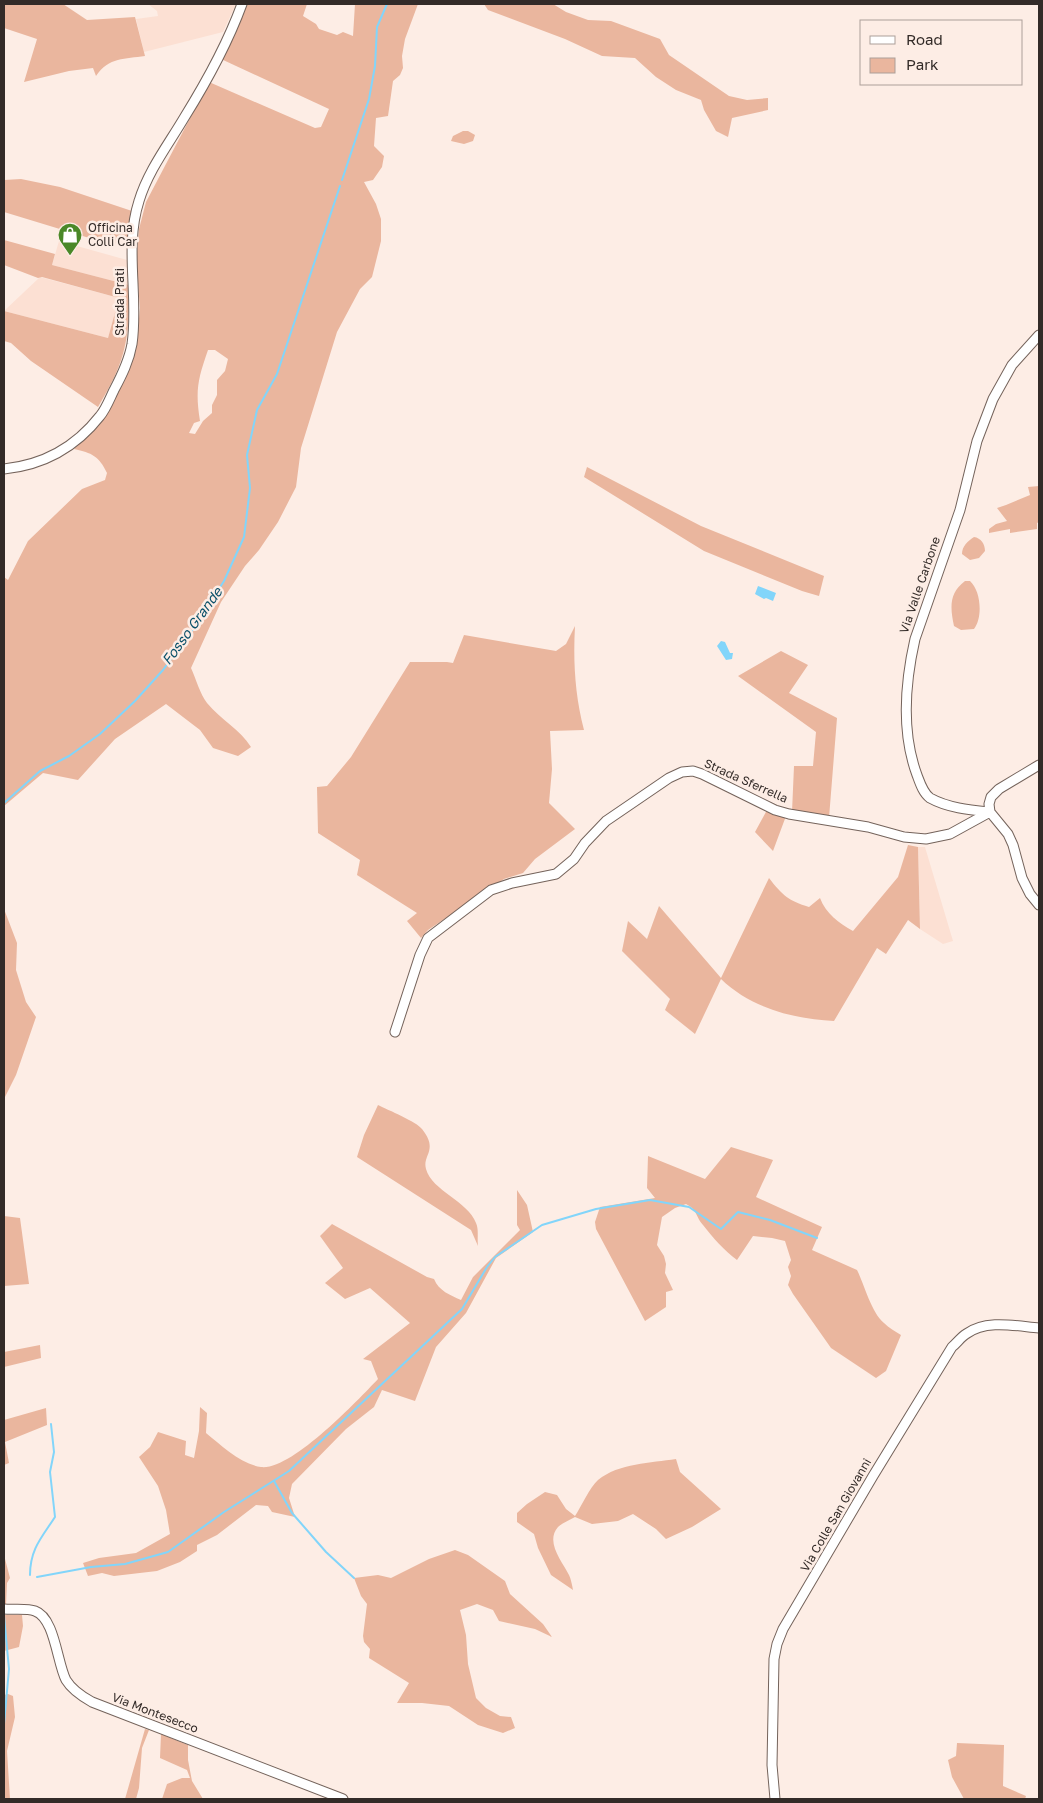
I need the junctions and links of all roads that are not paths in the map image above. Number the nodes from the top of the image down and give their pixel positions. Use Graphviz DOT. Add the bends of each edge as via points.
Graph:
graph roads {
  1 [pos="242,4"];
  2 [pos="1039,335"];
  3 [pos="4,469"];
  4 [pos="1039,765"];
  5 [pos="990,812"];
  6 [pos="1039,905"];
  7 [pos="395,1032"];
  8 [pos="1039,1328"];
  9 [pos="4,1609"];
  10 [pos="343,1799"];
  11 [pos="775,1799"];
  1 -- 3 [label="street, Strada Prati" via="209,79 147,179 138,202 132,252 132,344 125,369 101,416 75,442 53,456 26,466"];
  2 -- 5 [label="street, Via Valle Carbone" via="1012,365 993,399 977,441 960,510 910,660 908,740 921,787 930,798 948,805"];
  4 -- 5 [label="street" via="999,789 988,804"];
  5 -- 6 [label="street" via="1008,834 1022,878"];
  5 -- 7 [label="street, Strada Sferrella" via="950,834 926,839 904,837 868,827 782,812 702,774 682,772 606,821 574,859 556,874 491,890 428,938"];
  8 -- 11 [label="street, Via Colle San Giovanni" via="1007,1325 977,1328 952,1347 783,1630 774,1659 772,1766"];
  9 -- 10 [label="street, Via Montesecco" via="34,1610 42,1616 49,1626 66,1681 92,1702"];
}
